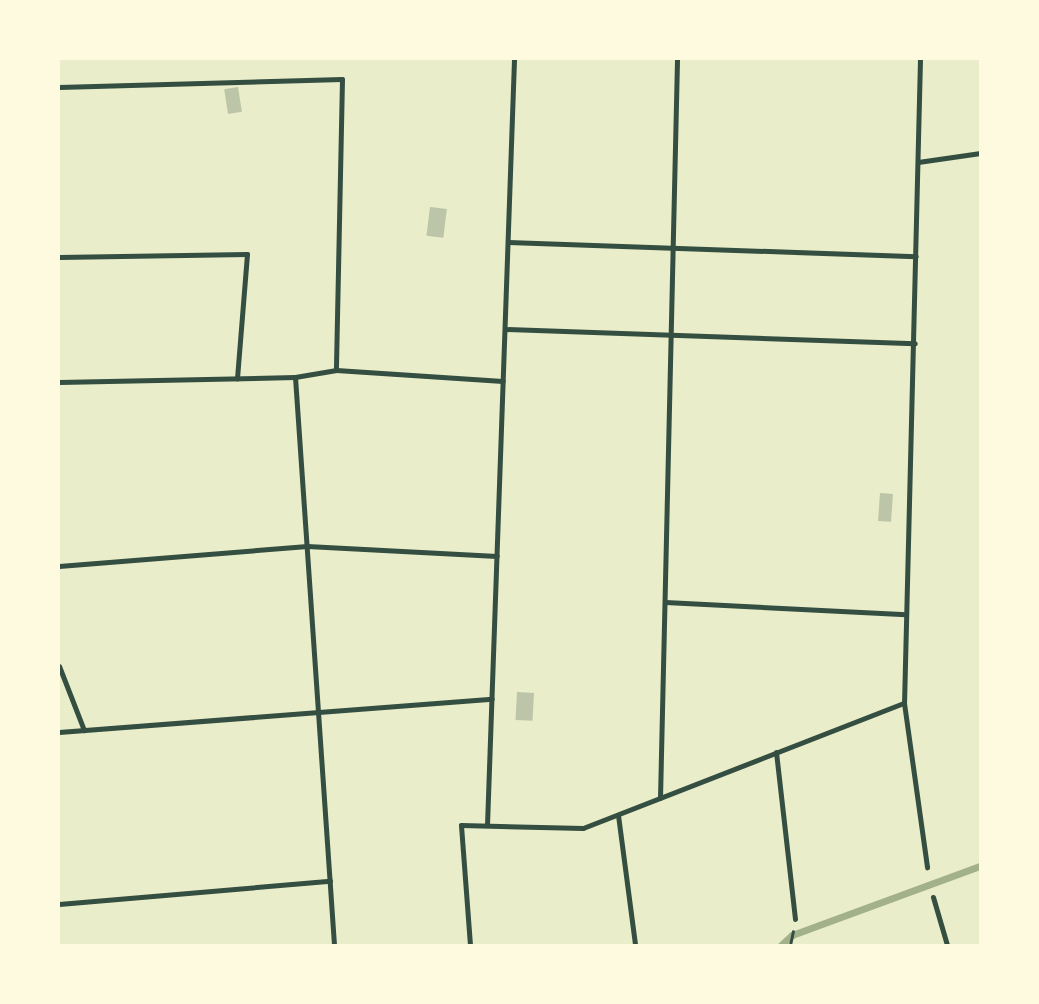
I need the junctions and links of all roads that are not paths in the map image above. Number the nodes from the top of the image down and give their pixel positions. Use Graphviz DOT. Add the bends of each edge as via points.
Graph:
graph roads {
  1 [pos="514,59"];
  2 [pos="677,59"];
  3 [pos="920,59"];
  4 [pos="59,87"];
  5 [pos="980,153"];
  6 [pos="918,162"];
  7 [pos="508,242"];
  8 [pos="673,248"];
  9 [pos="916,256"];
  10 [pos="59,257"];
  11 [pos="505,329"];
  12 [pos="671,334"];
  13 [pos="914,342"];
  14 [pos="336,370"];
  15 [pos="295,378"];
  16 [pos="237,379"];
  17 [pos="503,381"];
  18 [pos="59,382"];
  19 [pos="307,546"];
  20 [pos="496,556"];
  21 [pos="59,566"];
  22 [pos="665,602"];
  23 [pos="906,614"];
  24 [pos="59,666"];
  25 [pos="492,699"];
  26 [pos="904,703"];
  27 [pos="318,712"];
  28 [pos="84,730"];
  29 [pos="59,732"];
  30 [pos="776,752"];
  31 [pos="660,798"];
  32 [pos="618,814"];
  33 [pos="487,826"];
  34 [pos="928,867"];
  35 [pos="330,881"];
  36 [pos="933,896"];
  37 [pos="59,904"];
  38 [pos="795,919"];
  39 [pos="334,945"];
  40 [pos="470,945"];
  41 [pos="636,945"];
  42 [pos="948,945"];
  1 -- 7 [label="street"];
  2 -- 8 [label="street"];
  3 -- 6 [label="street"];
  4 -- 14 [label="street" via="342,79"];
  5 -- 6 [label="street"];
  6 -- 9 [label="street"];
  7 -- 8 [label="street"];
  7 -- 11 [label="street"];
  8 -- 9 [label="street"];
  8 -- 12 [label="street"];
  9 -- 13 [label="street"];
  10 -- 16 [label="street" via="247,254"];
  11 -- 12 [label="street"];
  11 -- 17 [label="street"];
  12 -- 13 [label="street"];
  12 -- 22 [label="street"];
  13 -- 23 [label="street"];
  14 -- 15 [label="street"];
  14 -- 17 [label="street"];
  15 -- 16 [label="street"];
  15 -- 19 [label="street"];
  16 -- 18 [label="street"];
  17 -- 20 [label="street"];
  19 -- 20 [label="street"];
  19 -- 21 [label="street"];
  19 -- 27 [label="street"];
  20 -- 25 [label="street"];
  22 -- 23 [label="street"];
  22 -- 31 [label="street"];
  23 -- 26 [label="street"];
  24 -- 28 [label="street"];
  25 -- 27 [label="street"];
  25 -- 33 [label="street"];
  26 -- 30 [label="street"];
  26 -- 34 [label="street"];
  27 -- 28 [label="street"];
  27 -- 35 [label="street"];
  28 -- 29 [label="street"];
  30 -- 31 [label="street"];
  30 -- 38 [label="street"];
  31 -- 32 [label="street"];
  32 -- 33 [label="street" via="583,828"];
  32 -- 41 [label="street"];
  33 -- 40 [label="street" via="461,825"];
  35 -- 37 [label="street"];
  35 -- 39 [label="street"];
  36 -- 42 [label="street"];
}
